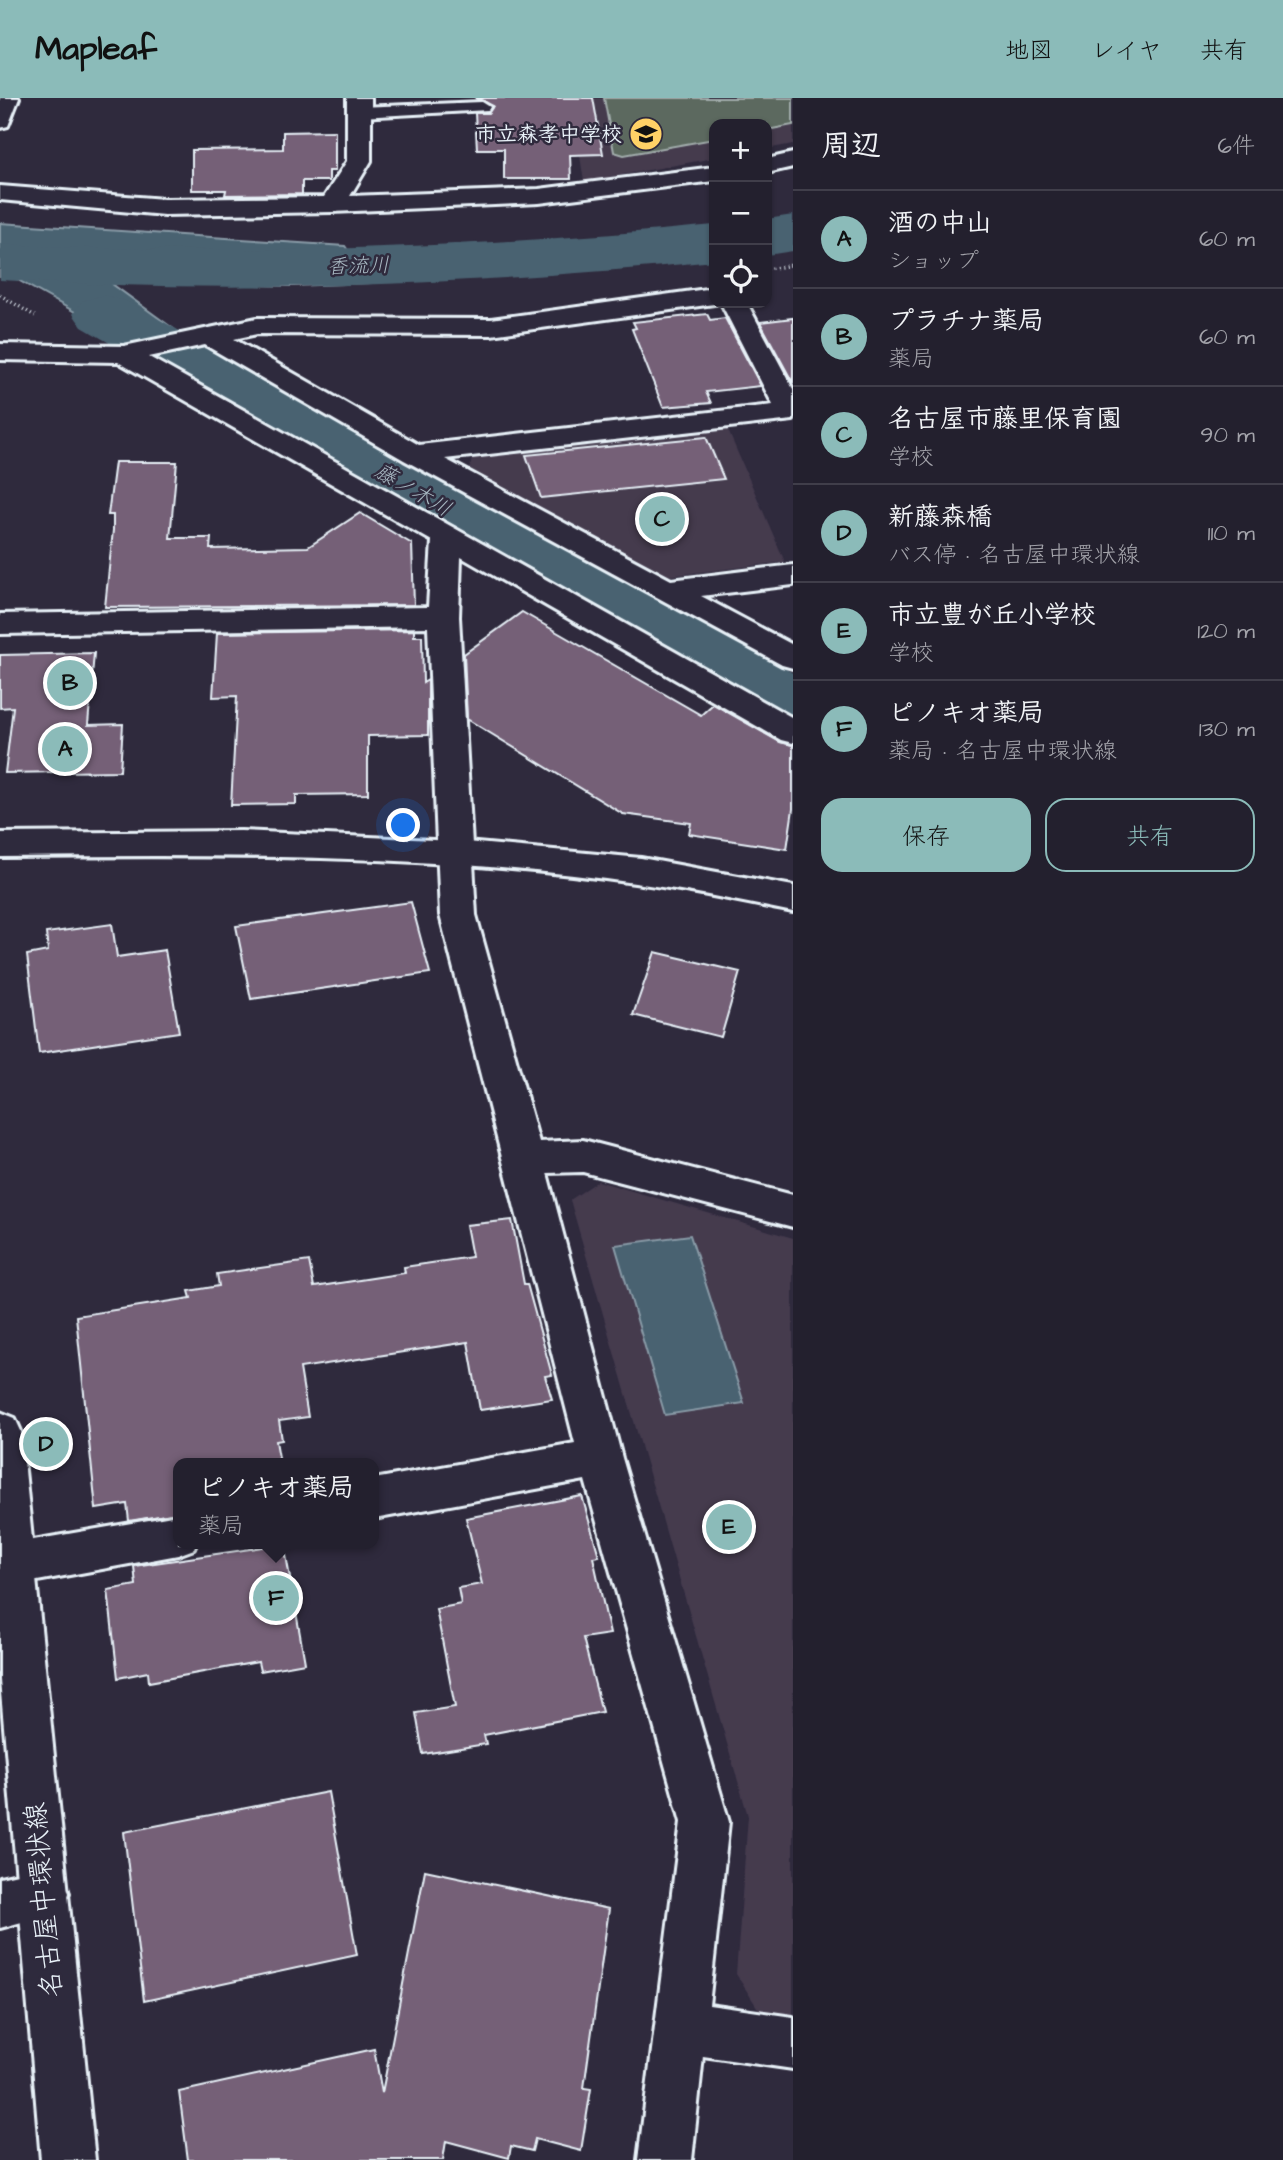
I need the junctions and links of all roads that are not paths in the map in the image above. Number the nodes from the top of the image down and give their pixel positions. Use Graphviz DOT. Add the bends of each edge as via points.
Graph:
graph roads {
  1 [pos="7,98"];
  2 [pos="359,105"];
  3 [pos="482,107"];
  4 [pos="0,121"];
  5 [pos="793,160"];
  6 [pos="772,165"];
  7 [pos="709,175"];
  8 [pos="0,193"];
  9 [pos="332,204"];
  10 [pos="709,297"];
  11 [pos="737,308"];
  12 [pos="194,338"];
  13 [pos="0,352"];
  14 [pos="135,352"];
  15 [pos="792,411"];
  16 [pos="414,454"];
  17 [pos="447,538"];
  18 [pos="793,575"];
  19 [pos="665,590"];
  20 [pos="443,617"];
  21 [pos="0,624"];
  22 [pos="793,658"];
  23 [pos="793,732"];
  24 [pos="0,845"];
  25 [pos="455,853"];
  26 [pos="793,899"];
  27 [pos="524,1158"];
  28 [pos="793,1212"];
  29 [pos="0,1432"];
  30 [pos="600,1458"];
  31 [pos="379,1498"];
  32 [pos="173,1536"];
  33 [pos="10,1565"];
  34 [pos="22,1898"];
  35 [pos="682,2027"];
  36 [pos="793,2043"];
  37 [pos="68,2160"];
  38 [pos="665,2160"];
  1 -- 4 [label="street"];
  2 -- 3 [label="lane"];
  2 -- 9 [label="street" via="359,160"];
  5 -- 6 [label="street"];
  7 -- 9 [label="street" via="539,196"];
  8 -- 9 [label="street" via="164,207"];
  10 -- 12 [label="street" via="491,327 257,326"];
  11 -- 15 [label="street"];
  12 -- 14 [label="street"];
  12 -- 16 [label="street"];
  13 -- 14 [label="street"];
  14 -- 17 [label="street"];
  15 -- 16 [label="street"];
  16 -- 19 [label="street"];
  17 -- 20 [label="street"];
  17 -- 23 [label="street"];
  18 -- 19 [label="street"];
  19 -- 22 [label="street"];
  20 -- 21 [label="street"];
  20 -- 25 [label="street"];
  24 -- 25 [label="street" via="241,843"];
  25 -- 26 [label="street" via="640,871"];
  25 -- 27 [label="street" via="458,915"];
  27 -- 28 [label="street" via="583,1156"];
  27 -- 30 [label="street"];
  29 -- 33 [label="street, 名古屋中環状線"];
  30 -- 31 [label="street"];
  30 -- 35 [label="street" via="705,1822"];
  32 -- 33 [label="street"];
  33 -- 34 [label="street, 名古屋中環状線"];
  34 -- 37 [label="street, 名古屋中環状線"];
  35 -- 36 [label="street"];
  35 -- 38 [label="street"];
}
